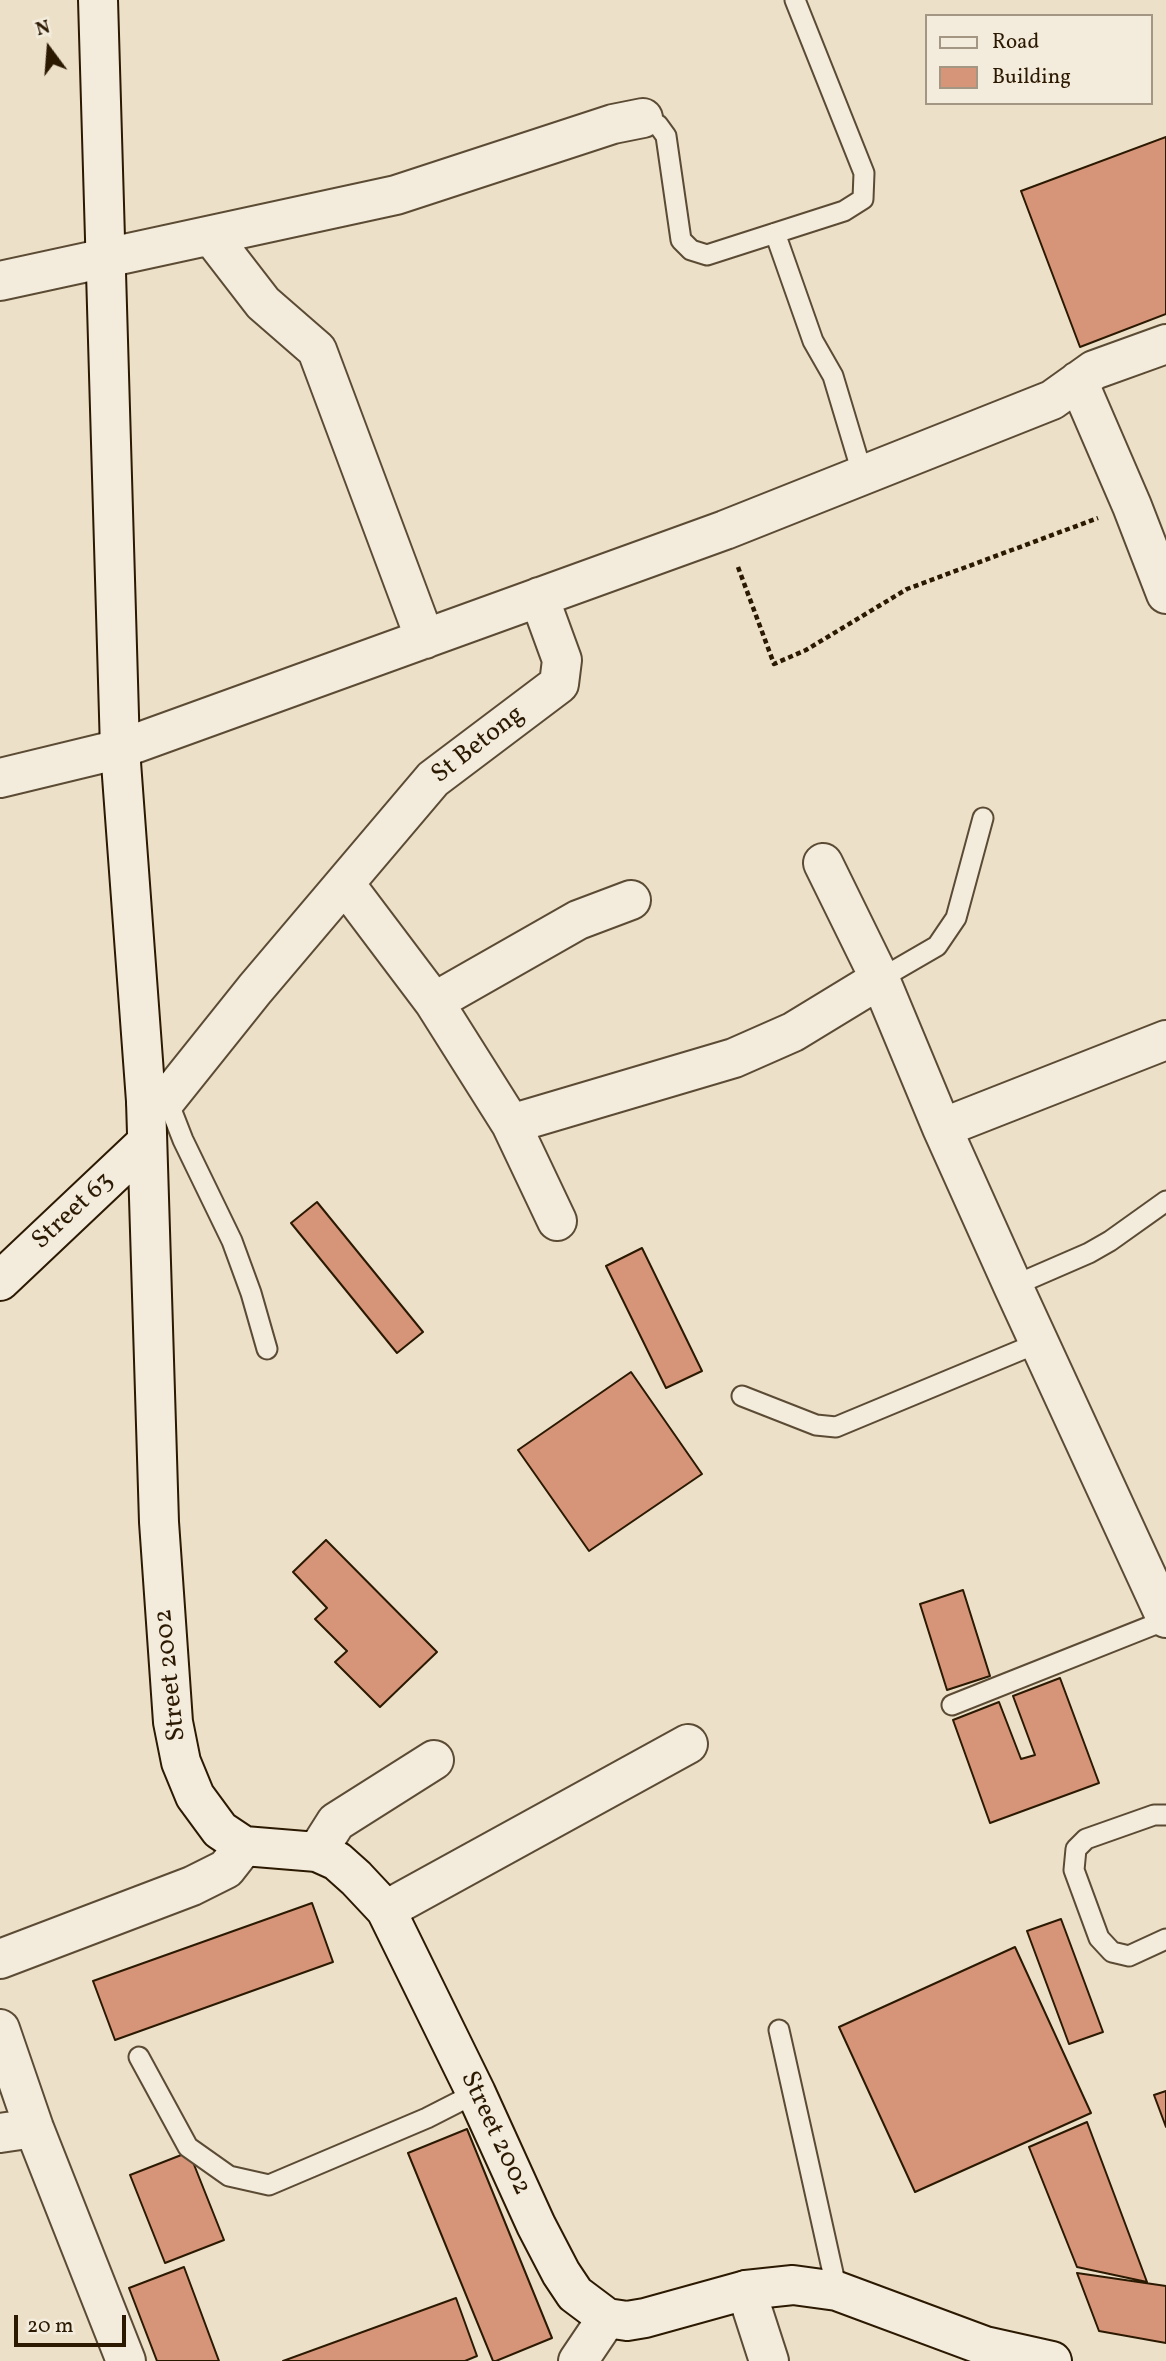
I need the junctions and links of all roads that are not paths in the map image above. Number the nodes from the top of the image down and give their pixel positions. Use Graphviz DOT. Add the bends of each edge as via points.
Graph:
graph roads {
  1 [pos="98,0"];
  2 [pos="795,0"];
  3 [pos="643,118"];
  4 [pos="775,233"];
  5 [pos="212,237"];
  6 [pos="107,256"];
  7 [pos="0,281"];
  8 [pos="1166,344"];
  9 [pos="1078,381"];
  10 [pos="863,476"];
  11 [pos="1166,594"];
  12 [pos="539,597"];
  13 [pos="425,639"];
  14 [pos="120,749"];
  15 [pos="0,778"];
  16 [pos="982,818"];
  17 [pos="823,863"];
  18 [pos="345,884"];
  19 [pos="631,900"];
  20 [pos="880,979"];
  21 [pos="435,1002"];
  22 [pos="1166,1040"];
  23 [pos="157,1100"];
  24 [pos="511,1124"];
  25 [pos="942,1128"];
  26 [pos="147,1142"];
  27 [pos="1166,1201"];
  28 [pos="557,1221"];
  29 [pos="0,1281"];
  30 [pos="1013,1286"];
  31 [pos="1038,1343"];
  32 [pos="267,1349"];
  33 [pos="742,1396"];
  34 [pos="1166,1619"];
  35 [pos="952,1705"];
  36 [pos="688,1744"];
  37 [pos="435,1760"];
  38 [pos="1166,1815"];
  39 [pos="244,1846"];
  40 [pos="317,1852"];
  41 [pos="386,1910"];
  42 [pos="1166,1939"];
  43 [pos="0,1959"];
  44 [pos="0,2029"];
  45 [pos="779,2030"];
  46 [pos="139,2057"];
  47 [pos="477,2092"];
  48 [pos="17,2130"];
  49 [pos="746,2290"];
  50 [pos="837,2291"];
  51 [pos="607,2318"];
  52 [pos="126,2361"];
  53 [pos="578,2361"];
  54 [pos="769,2361"];
  55 [pos="1052,2361"];
  1 -- 6 [label="street, Street 2002"];
  2 -- 4 [label="lane" via="864,173 863,199 844,211"];
  3 -- 4 [label="lane" via="658,125 666,136 681,240 691,250 706,255"];
  3 -- 5 [label="street" via="396,195"];
  4 -- 10 [label="lane" via="813,341 833,376"];
  5 -- 6 [label="street"];
  5 -- 13 [label="street" via="263,303 317,350"];
  6 -- 7 [label="street"];
  6 -- 14 [label="street, Street 2002"];
  8 -- 9 [label="street" via="1094,370"];
  9 -- 10 [label="street" via="1052,400"];
  9 -- 11 [label="street"];
  10 -- 12 [label="street"];
  12 -- 13 [label="street"];
  12 -- 18 [label="street, St Betong" via="562,660 559,684 433,779"];
  13 -- 14 [label="street"];
  14 -- 15 [label="street"];
  14 -- 23 [label="street, Street 2002"];
  16 -- 20 [label="lane" via="956,918 937,946"];
  17 -- 20 [label="street"];
  18 -- 21 [label="street"];
  18 -- 23 [label="street, St Betong"];
  19 -- 21 [label="street" via="578,919"];
  20 -- 24 [label="street" via="793,1032 734,1058"];
  20 -- 25 [label="street"];
  21 -- 24 [label="street"];
  22 -- 25 [label="street"];
  23 -- 26 [label="street, Street 2002"];
  23 -- 32 [label="lane" via="183,1140 232,1241"];
  24 -- 28 [label="street"];
  25 -- 30 [label="street"];
  26 -- 29 [label="street, Street 63"];
  26 -- 39 [label="street, Street 2002" via="159,1522 173,1721 181,1762 195,1796 220,1830"];
  27 -- 30 [label="lane" via="1089,1253"];
  30 -- 31 [label="street"];
  31 -- 33 [label="lane" via="836,1427 816,1425"];
  31 -- 34 [label="street"];
  34 -- 35 [label="lane"];
  36 -- 41 [label="street"];
  37 -- 40 [label="street" via="335,1822"];
  38 -- 42 [label="lane" via="1086,1839 1076,1849 1074,1870 1099,1938 1112,1952 1129,1956"];
  39 -- 40 [label="street, Street 2002"];
  39 -- 43 [label="street" via="226,1869 192,1886"];
  40 -- 41 [label="street, Street 2002" via="337,1861"];
  41 -- 47 [label="street, Street 2002"];
  44 -- 48 [label="street"];
  45 -- 50 [label="lane"];
  46 -- 47 [label="lane" via="188,2147 229,2176 269,2185"];
  47 -- 51 [label="street, Street 2002" via="561,2273 575,2294"];
  48 -- 52 [label="street"];
  49 -- 50 [label="street" via="793,2285"];
  49 -- 51 [label="street" via="645,2318"];
  49 -- 54 [label="street"];
  50 -- 55 [label="street" via="985,2346"];
  51 -- 53 [label="street"];
}
